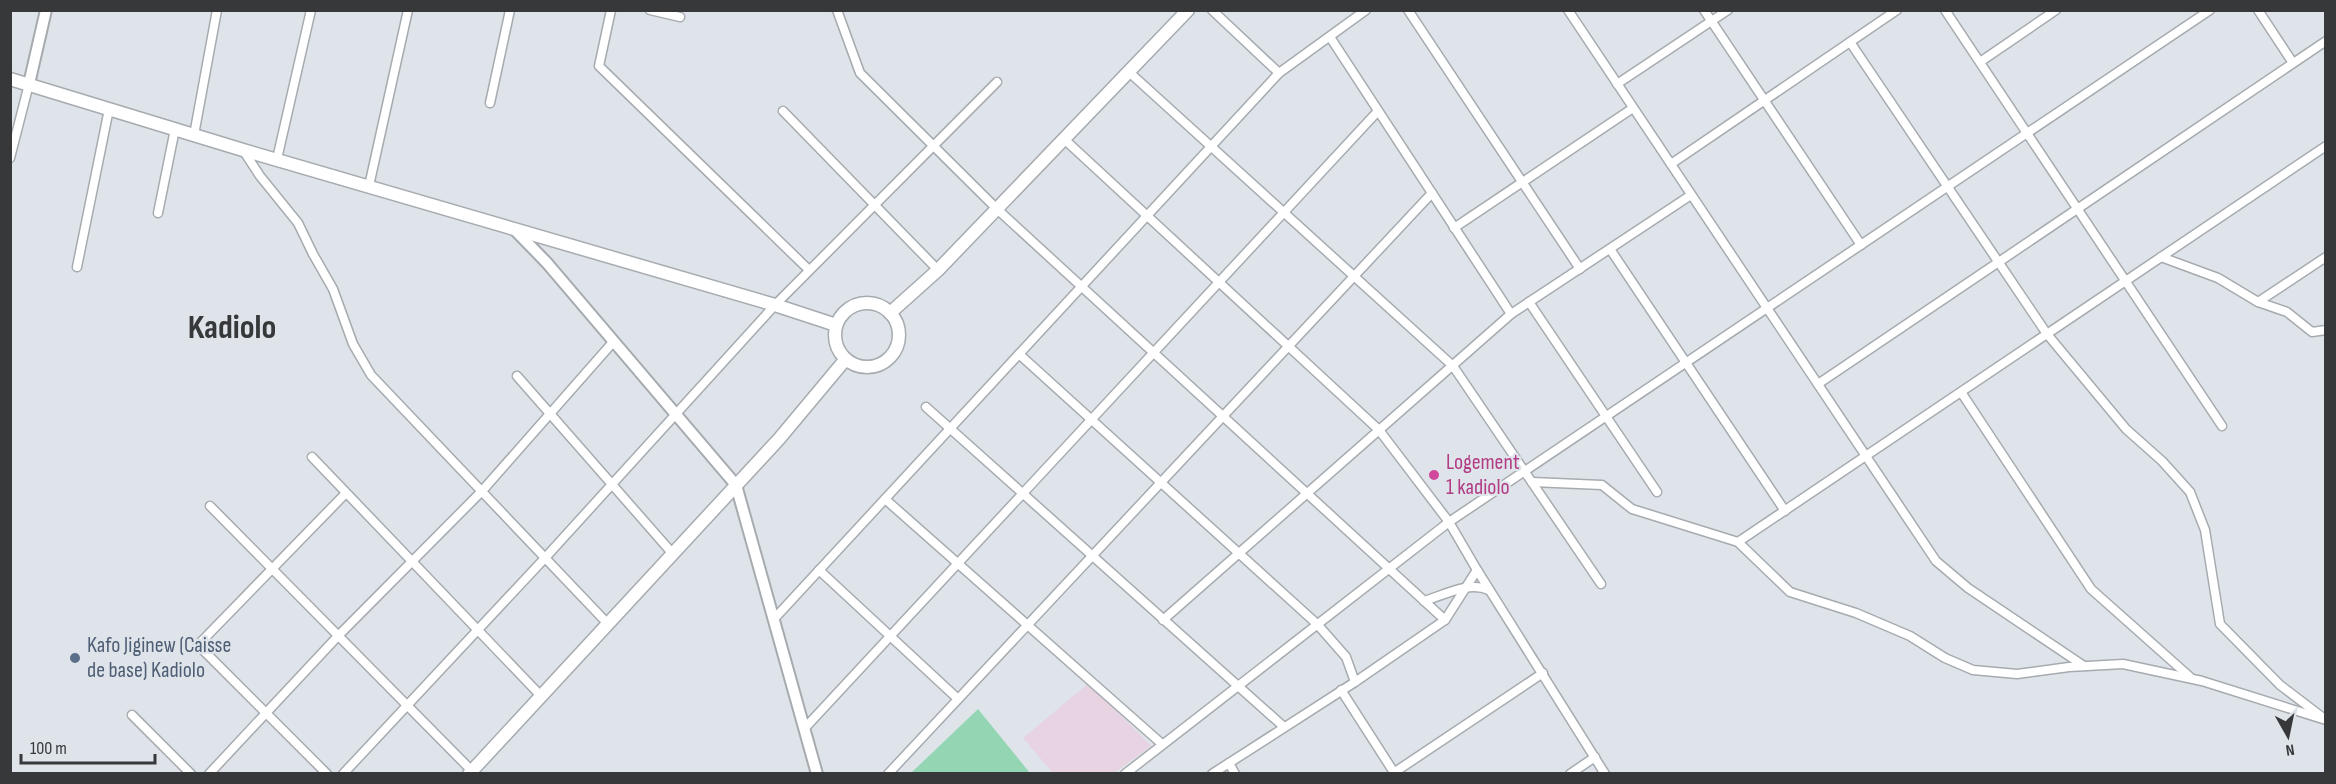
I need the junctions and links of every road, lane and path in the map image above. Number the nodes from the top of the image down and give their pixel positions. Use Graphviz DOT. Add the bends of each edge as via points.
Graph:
graph roads {
  1 [pos="46,10"];
  2 [pos="217,10"];
  3 [pos="311,10"];
  4 [pos="408,10"];
  5 [pos="510,10"];
  6 [pos="611,10"];
  7 [pos="650,10"];
  8 [pos="837,10"];
  9 [pos="1188,10"];
  10 [pos="1212,10"];
  11 [pos="1366,10"];
  12 [pos="1408,10"];
  13 [pos="1568,10"];
  14 [pos="1704,10"];
  15 [pos="1728,10"];
  16 [pos="1897,10"];
  17 [pos="1945,10"];
  18 [pos="2056,10"];
  19 [pos="2210,10"];
  20 [pos="2258,10"];
  21 [pos="680,17"];
  22 [pos="1711,21"];
  23 [pos="1330,37"];
  24 [pos="2325,41"];
  25 [pos="1850,42"];
  26 [pos="1980,62"];
  27 [pos="2294,63"];
  28 [pos="1129,72"];
  29 [pos="1279,73"];
  30 [pos="10,79"];
  31 [pos="997,82"];
  32 [pos="29,84"];
  33 [pos="1617,84"];
  34 [pos="1765,100"];
  35 [pos="490,103"];
  36 [pos="1633,108"];
  37 [pos="109,109"];
  38 [pos="783,111"];
  39 [pos="1378,111"];
  40 [pos="175,129"];
  41 [pos="2027,133"];
  42 [pos="194,135"];
  43 [pos="1064,138"];
  44 [pos="933,146"];
  45 [pos="1211,146"];
  46 [pos="2325,146"];
  47 [pos="243,150"];
  48 [pos="10,158"];
  49 [pos="277,159"];
  50 [pos="1671,164"];
  51 [pos="1522,182"];
  52 [pos="369,186"];
  53 [pos="1948,187"];
  54 [pos="1432,193"];
  55 [pos="1691,195"];
  56 [pos="874,205"];
  57 [pos="997,208"];
  58 [pos="2078,209"];
  59 [pos="1284,212"];
  60 [pos="158,213"];
  61 [pos="1147,215"];
  62 [pos="511,227"];
  63 [pos="1454,228"];
  64 [pos="1861,245"];
  65 [pos="1610,249"];
  66 [pos="2161,257"];
  67 [pos="2325,257"];
  68 [pos="1999,262"];
  69 [pos="78,267"];
  70 [pos="1580,268"];
  71 [pos="809,270"];
  72 [pos="938,270"];
  73 [pos="1354,276"];
  74 [pos="2126,281"];
  75 [pos="1219,282"];
  76 [pos="1081,286"];
  77 [pos="1529,302"];
  78 [pos="2258,302"];
  79 [pos="775,305"];
  80 [pos="1767,308"];
  81 [pos="890,314"];
  82 [pos="1511,314"];
  83 [pos="836,325"];
  84 [pos="2325,330"];
  85 [pos="2047,334"];
  86 [pos="614,341"];
  87 [pos="1288,346"];
  88 [pos="1153,353"];
  89 [pos="1019,354"];
  90 [pos="845,360"];
  91 [pos="1686,363"];
  92 [pos="1453,366"];
  93 [pos="518,376"];
  94 [pos="1818,384"];
  95 [pos="1961,392"];
  96 [pos="927,407"];
  97 [pos="550,413"];
  98 [pos="676,414"];
  99 [pos="1223,417"];
  100 [pos="1606,417"];
  101 [pos="1091,420"];
  102 [pos="2222,426"];
  103 [pos="950,428"];
  104 [pos="1379,430"];
  105 [pos="1866,456"];
  106 [pos="312,457"];
  107 [pos="1525,471"];
  108 [pos="1532,482"];
  109 [pos="1161,483"];
  110 [pos="612,484"];
  111 [pos="736,485"];
  112 [pos="482,491"];
  113 [pos="1657,492"];
  114 [pos="346,493"];
  115 [pos="1023,494"];
  116 [pos="1307,494"];
  117 [pos="885,499"];
  118 [pos="210,506"];
  119 [pos="1785,511"];
  120 [pos="1449,522"];
  121 [pos="1738,542"];
  122 [pos="1239,553"];
  123 [pos="673,554"];
  124 [pos="1092,556"];
  125 [pos="545,558"];
  126 [pos="412,561"];
  127 [pos="958,564"];
  128 [pos="273,569"];
  129 [pos="1388,569"];
  130 [pos="819,570"];
  131 [pos="1477,570"];
  132 [pos="1601,584"];
  133 [pos="1466,587"];
  134 [pos="1490,590"];
  135 [pos="1424,602"];
  136 [pos="774,619"];
  137 [pos="1163,620"];
  138 [pos="1445,620"];
  139 [pos="608,624"];
  140 [pos="1317,624"];
  141 [pos="1027,625"];
  142 [pos="477,630"];
  143 [pos="338,636"];
  144 [pos="890,637"];
  145 [pos="2084,666"];
  146 [pos="1543,673"];
  147 [pos="2192,679"];
  148 [pos="1354,682"];
  149 [pos="1238,686"];
  150 [pos="1341,690"];
  151 [pos="541,696"];
  152 [pos="958,699"];
  153 [pos="407,705"];
  154 [pos="266,713"];
  155 [pos="132,715"];
  156 [pos="2325,720"];
  157 [pos="1284,727"];
  158 [pos="804,729"];
  159 [pos="1162,744"];
  160 [pos="1595,757"];
  161 [pos="1228,763"];
  162 [pos="472,773"];
  163 [pos="1394,773"];
  164 [pos="191,774"];
  165 [pos="209,774"];
  166 [pos="327,774"];
  167 [pos="343,774"];
  168 [pos="817,774"];
  169 [pos="888,774"];
  170 [pos="1125,774"];
  171 [pos="1212,774"];
  172 [pos="1235,774"];
  173 [pos="1570,774"];
  174 [pos="1605,774"];
  1 -- 32 [label="street"];
  2 -- 42 [label="street"];
  3 -- 49 [label="street"];
  4 -- 52 [label="street"];
  5 -- 35 [label="street"];
  6 -- 71 [label="street" via="599,66"];
  7 -- 21 [label="street"];
  8 -- 44 [label="street" via="860,73"];
  9 -- 28 [label="main road"];
  10 -- 29 [label="street"];
  11 -- 23 [label="street"];
  12 -- 51 [label="street"];
  13 -- 33 [label="street"];
  14 -- 22 [label="street"];
  15 -- 22 [label="street"];
  16 -- 25 [label="street"];
  17 -- 26 [label="street"];
  18 -- 26 [label="street"];
  19 -- 41 [label="street"];
  20 -- 27 [label="street"];
  22 -- 33 [label="street"];
  22 -- 34 [label="street"];
  23 -- 29 [label="street"];
  23 -- 39 [label="street"];
  24 -- 27 [label="street"];
  25 -- 34 [label="street"];
  25 -- 53 [label="street"];
  26 -- 41 [label="street"];
  27 -- 58 [label="street"];
  28 -- 43 [label="main road"];
  28 -- 45 [label="street"];
  29 -- 45 [label="street"];
  30 -- 32 [label="main road"];
  31 -- 44 [label="street"];
  32 -- 37 [label="main road"];
  32 -- 48 [label="street"];
  33 -- 36 [label="street"];
  34 -- 50 [label="street"];
  34 -- 64 [label="street"];
  36 -- 50 [label="street"];
  36 -- 51 [label="street"];
  37 -- 40 [label="main road"];
  37 -- 69 [label="street"];
  38 -- 56 [label="street"];
  39 -- 54 [label="street"];
  39 -- 59 [label="street"];
  40 -- 42 [label="main road"];
  40 -- 60 [label="street"];
  41 -- 53 [label="street"];
  41 -- 58 [label="street"];
  42 -- 47 [label="main road"];
  43 -- 57 [label="main road"];
  43 -- 61 [label="street"];
  44 -- 56 [label="street"];
  44 -- 57 [label="street"];
  45 -- 59 [label="street"];
  45 -- 61 [label="street"];
  46 -- 66 [label="street"];
  47 -- 49 [label="main road"];
  47 -- 112 [label="street" via="298,223 333,289 352,344 371,375"];
  49 -- 52 [label="main road"];
  50 -- 55 [label="street"];
  51 -- 63 [label="street"];
  51 -- 70 [label="street"];
  52 -- 62 [label="main road"];
  53 -- 64 [label="street"];
  53 -- 68 [label="street"];
  54 -- 63 [label="street"];
  54 -- 73 [label="street"];
  55 -- 65 [label="street"];
  55 -- 80 [label="street"];
  56 -- 71 [label="street"];
  56 -- 72 [label="street"];
  57 -- 72 [label="main road"];
  57 -- 76 [label="street"];
  58 -- 68 [label="street"];
  58 -- 74 [label="street"];
  59 -- 73 [label="street"];
  59 -- 75 [label="street"];
  61 -- 75 [label="street"];
  61 -- 76 [label="street"];
  62 -- 79 [label="main road"];
  62 -- 86 [label="street"];
  63 -- 82 [label="street"];
  64 -- 80 [label="street"];
  65 -- 70 [label="street"];
  65 -- 91 [label="street"];
  66 -- 74 [label="street"];
  66 -- 78 [label="street" via="2218,278"];
  67 -- 78 [label="street"];
  68 -- 85 [label="street"];
  68 -- 94 [label="street"];
  70 -- 77 [label="street"];
  71 -- 79 [label="street"];
  72 -- 81 [label="main road"];
  73 -- 87 [label="street"];
  73 -- 92 [label="street"];
  74 -- 85 [label="street"];
  74 -- 102 [label="street"];
  75 -- 87 [label="street"];
  75 -- 88 [label="street"];
  76 -- 88 [label="street"];
  76 -- 89 [label="street"];
  77 -- 82 [label="street"];
  77 -- 100 [label="street"];
  78 -- 84 [label="street" via="2287,312 2312,332"];
  79 -- 83 [label="main road"];
  79 -- 98 [label="street"];
  80 -- 91 [label="street"];
  80 -- 94 [label="street"];
  81 -- 83 [label="main road" via="871,303 860,304 841,315"];
  81 -- 90 [label="main road" via="896,321 899,339 892,355 864,368"];
  82 -- 92 [label="street"];
  83 -- 90 [label="main road" via="835,344"];
  85 -- 95 [label="street"];
  85 -- 156 [label="street" via="2126,429 2190,492 2205,530 2220,624 2280,685"];
  86 -- 97 [label="street"];
  86 -- 98 [label="street"];
  87 -- 99 [label="street"];
  87 -- 104 [label="street"];
  88 -- 99 [label="street"];
  88 -- 101 [label="street"];
  89 -- 101 [label="street"];
  89 -- 103 [label="street"];
  90 -- 111 [label="main road"];
  91 -- 100 [label="street"];
  91 -- 119 [label="street"];
  92 -- 104 [label="street"];
  92 -- 107 [label="street"];
  93 -- 97 [label="street"];
  94 -- 105 [label="street"];
  95 -- 105 [label="street"];
  95 -- 147 [label="street" via="2091,589"];
  96 -- 103 [label="street"];
  97 -- 110 [label="street"];
  97 -- 112 [label="street"];
  98 -- 110 [label="street"];
  98 -- 111 [label="street"];
  99 -- 109 [label="street"];
  99 -- 116 [label="street"];
  100 -- 107 [label="street"];
  100 -- 113 [label="street"];
  101 -- 109 [label="street"];
  101 -- 115 [label="street"];
  103 -- 115 [label="street"];
  103 -- 117 [label="street"];
  104 -- 116 [label="street"];
  104 -- 120 [label="street"];
  105 -- 119 [label="street"];
  105 -- 145 [label="street" via="1936,561 1968,588"];
  106 -- 114 [label="street"];
  107 -- 108 [label="street"];
  107 -- 120 [label="street"];
  108 -- 121 [label="street" via="1602,485 1632,509"];
  108 -- 132 [label="street"];
  109 -- 122 [label="street"];
  109 -- 124 [label="street"];
  110 -- 123 [label="street"];
  110 -- 125 [label="street"];
  111 -- 123 [label="main road"];
  111 -- 136 [label="street"];
  112 -- 125 [label="street"];
  112 -- 126 [label="street"];
  114 -- 126 [label="street"];
  114 -- 128 [label="street"];
  115 -- 124 [label="street"];
  115 -- 127 [label="street"];
  116 -- 122 [label="street"];
  116 -- 129 [label="street"];
  117 -- 127 [label="street"];
  117 -- 130 [label="street"];
  118 -- 128 [label="street"];
  119 -- 121 [label="street"];
  120 -- 129 [label="street"];
  120 -- 131 [label="street"];
  121 -- 145 [label="street" via="1790,592 1856,613 1910,636 1973,670 2017,674"];
  122 -- 137 [label="street"];
  122 -- 140 [label="street"];
  123 -- 139 [label="main road"];
  124 -- 137 [label="street"];
  124 -- 141 [label="street"];
  125 -- 139 [label="street"];
  125 -- 142 [label="street"];
  126 -- 142 [label="street"];
  126 -- 143 [label="street"];
  127 -- 141 [label="street"];
  127 -- 144 [label="street"];
  128 -- 143 [label="street"];
  128 -- 154 [label="street" via="198,645"];
  129 -- 135 [label="street"];
  129 -- 140 [label="street"];
  130 -- 136 [label="street"];
  130 -- 144 [label="street"];
  131 -- 133 [label="street"];
  131 -- 134 [label="street"];
  133 -- 134 [label="street"];
  133 -- 135 [label="street"];
  133 -- 138 [label="street"];
  134 -- 146 [label="street"];
  135 -- 138 [label="street"];
  136 -- 158 [label="street"];
  137 -- 149 [label="street"];
  138 -- 148 [label="street"];
  139 -- 151 [label="main road"];
  140 -- 148 [label="street" via="1346,657"];
  140 -- 149 [label="street"];
  141 -- 152 [label="street"];
  141 -- 159 [label="street"];
  142 -- 151 [label="street"];
  142 -- 153 [label="street"];
  143 -- 153 [label="street"];
  143 -- 154 [label="street"];
  144 -- 152 [label="street"];
  144 -- 158 [label="street"];
  145 -- 147 [label="street" via="2123,664"];
  146 -- 160 [label="street"];
  146 -- 163 [label="street"];
  147 -- 156 [label="street"];
  148 -- 150 [label="street"];
  149 -- 157 [label="street"];
  149 -- 159 [label="street"];
  150 -- 157 [label="street"];
  150 -- 163 [label="street"];
  151 -- 162 [label="main road"];
  152 -- 169 [label="street"];
  153 -- 162 [label="street"];
  153 -- 167 [label="street"];
  154 -- 165 [label="street"];
  154 -- 166 [label="street"];
  155 -- 164 [label="street"];
  157 -- 161 [label="street"];
  158 -- 168 [label="street"];
  159 -- 170 [label="street"];
  160 -- 173 [label="street"];
  160 -- 174 [label="street"];
  161 -- 171 [label="street"];
  161 -- 172 [label="street"];
}
